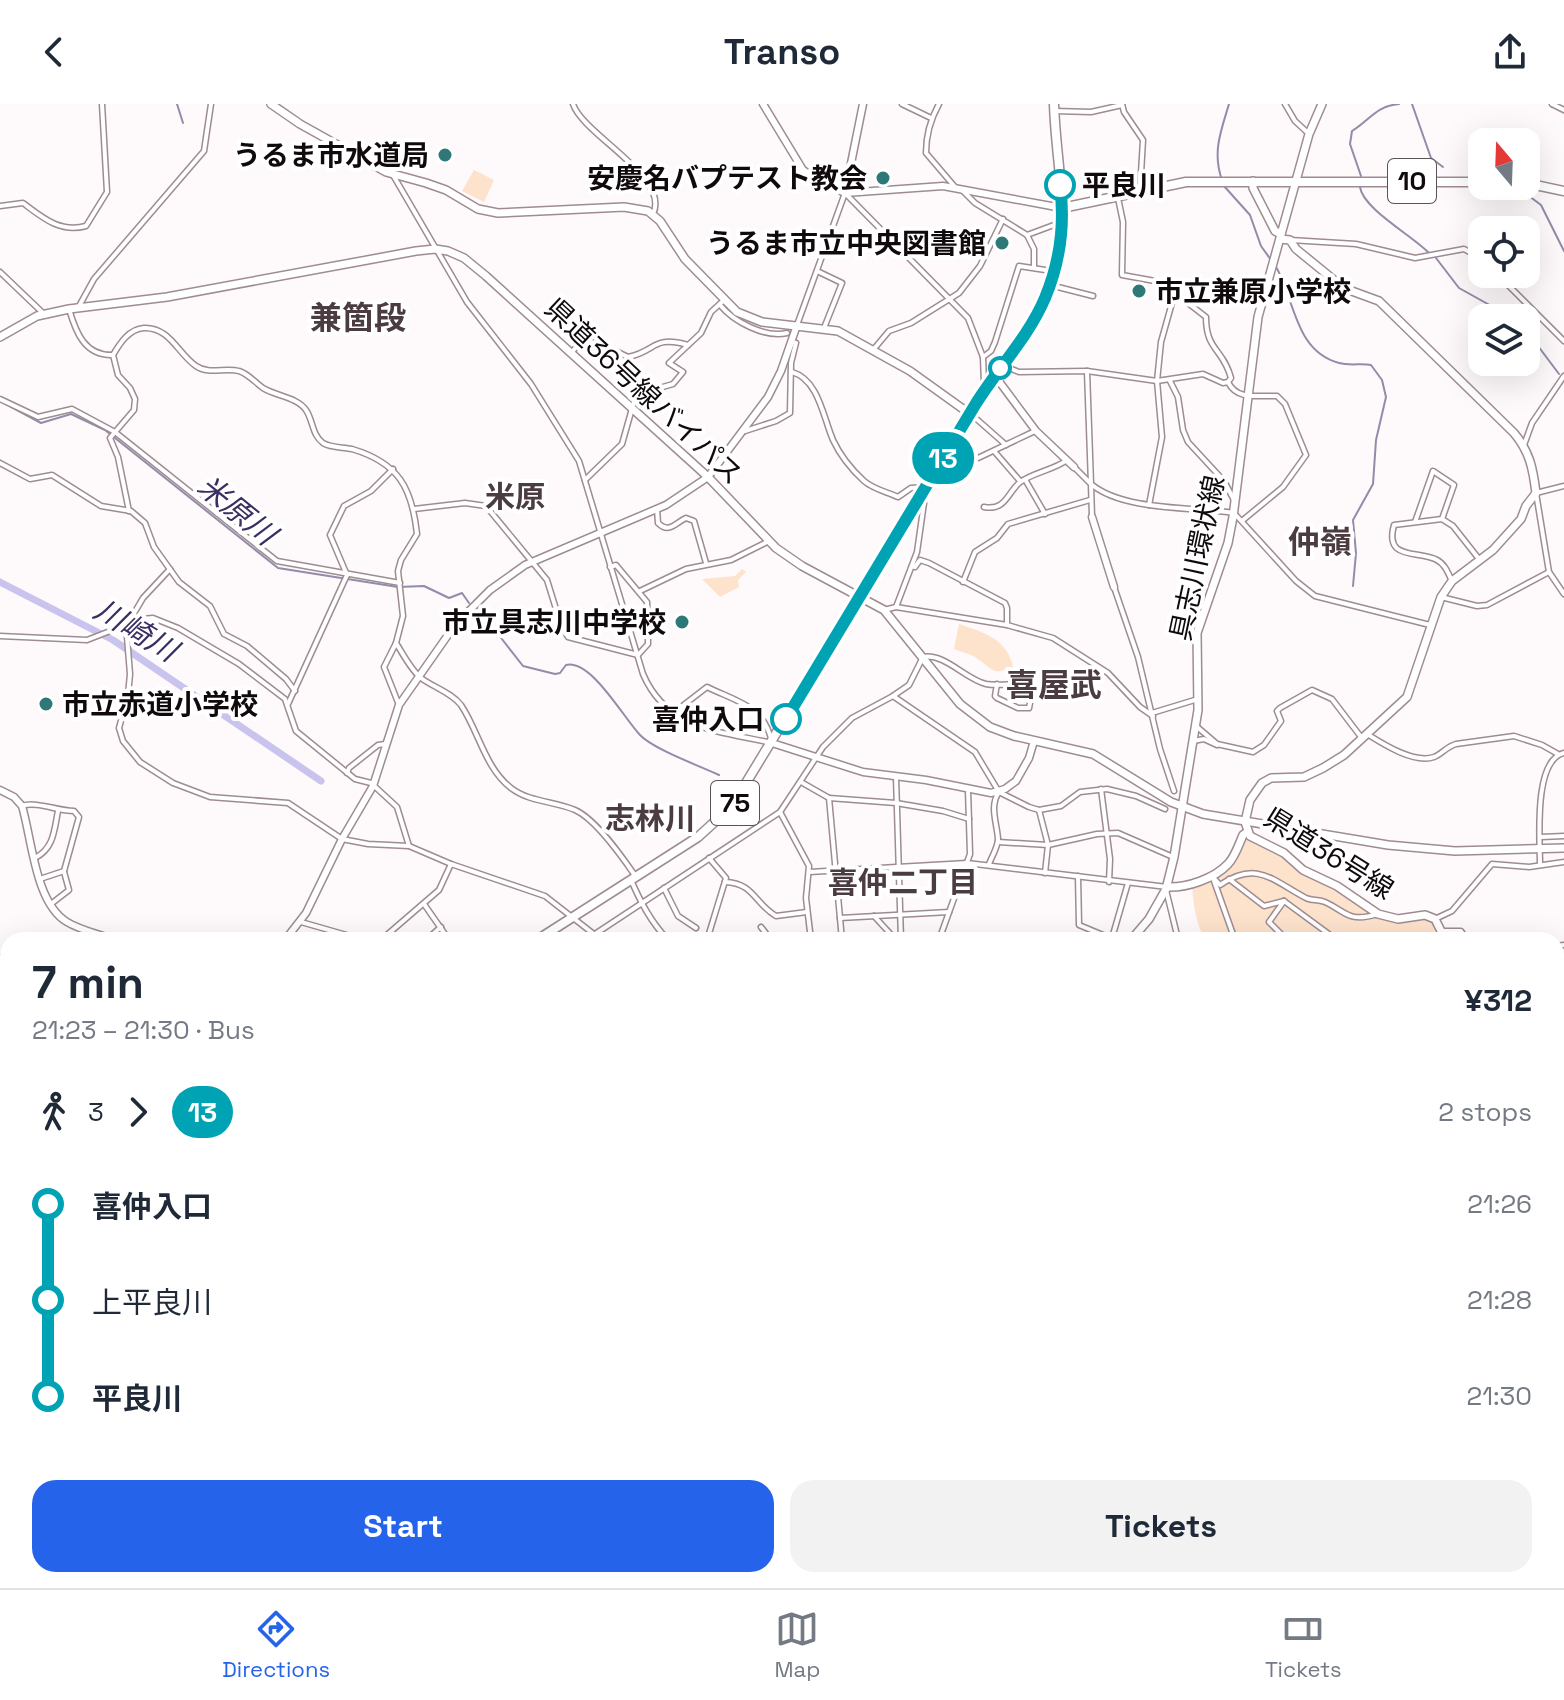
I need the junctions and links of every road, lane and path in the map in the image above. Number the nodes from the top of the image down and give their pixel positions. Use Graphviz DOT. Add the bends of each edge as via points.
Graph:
graph roads {
  1 [pos="102,104"];
  2 [pos="211,104"];
  3 [pos="271,104"];
  4 [pos="573,104"];
  5 [pos="763,104"];
  6 [pos="863,104"];
  7 [pos="902,104"];
  8 [pos="939,104"];
  9 [pos="1285,104"];
  10 [pos="1552,104"];
  11 [pos="1122,105"];
  12 [pos="1320,105"];
  13 [pos="1054,108"];
  14 [pos="1564,110"];
  15 [pos="931,118"];
  16 [pos="1309,134"];
  17 [pos="393,175"];
  18 [pos="1296,180"];
  19 [pos="1253,181"];
  20 [pos="1468,182"];
  21 [pos="1540,186"];
  22 [pos="957,187"];
  23 [pos="1140,190"];
  24 [pos="1564,191"];
  25 [pos="845,193"];
  26 [pos="1117,195"];
  27 [pos="0,206"];
  28 [pos="1062,208"];
  29 [pos="653,214"];
  30 [pos="1003,219"];
  31 [pos="1062,222"];
  32 [pos="1027,235"];
  33 [pos="1280,237"];
  34 [pos="1290,240"];
  35 [pos="435,249"];
  36 [pos="1468,251"];
  37 [pos="1034,268"];
  38 [pos="817,271"];
  39 [pos="0,272"];
  40 [pos="1054,272"];
  41 [pos="1050,285"];
  42 [pos="1511,288"];
  43 [pos="1175,293"];
  44 [pos="1093,296"];
  45 [pos="952,300"];
  46 [pos="722,303"];
  47 [pos="73,308"];
  48 [pos="44,314"];
  49 [pos="773,323"];
  50 [pos="797,325"];
  51 [pos="824,328"];
  52 [pos="787,333"];
  53 [pos="773,334"];
  54 [pos="0,337"];
  55 [pos="1564,341"];
  56 [pos="792,342"];
  57 [pos="688,345"];
  58 [pos="873,350"];
  59 [pos="571,353"];
  60 [pos="113,355"];
  61 [pos="983,357"];
  62 [pos="1003,364"];
  63 [pos="1087,371"];
  64 [pos="792,372"];
  65 [pos="995,376"];
  66 [pos="1564,376"];
  67 [pos="1170,380"];
  68 [pos="1157,381"];
  69 [pos="1228,382"];
  70 [pos="987,386"];
  71 [pos="1247,396"];
  72 [pos="0,399"];
  73 [pos="633,408"];
  74 [pos="970,414"];
  75 [pos="745,431"];
  76 [pos="1036,431"];
  77 [pos="113,434"];
  78 [pos="1006,445"];
  79 [pos="1524,445"];
  80 [pos="950,446"];
  81 [pos="994,451"];
  82 [pos="1067,460"];
  83 [pos="0,463"];
  84 [pos="1074,467"];
  85 [pos="393,469"];
  86 [pos="708,477"];
  87 [pos="585,480"];
  88 [pos="1023,481"];
  89 [pos="1091,484"];
  90 [pos="1564,486"];
  91 [pos="926,487"];
  92 [pos="1536,493"];
  93 [pos="920,497"];
  94 [pos="1090,500"];
  95 [pos="1235,503"];
  96 [pos="1149,505"];
  97 [pos="984,507"];
  98 [pos="414,509"];
  99 [pos="657,509"];
  100 [pos="129,511"];
  101 [pos="1234,513"];
  102 [pos="1045,514"];
  103 [pos="1092,517"];
  104 [pos="1442,519"];
  105 [pos="1243,520"];
  106 [pos="1415,522"];
  107 [pos="601,532"];
  108 [pos="770,541"];
  109 [pos="533,561"];
  110 [pos="1481,562"];
  111 [pos="706,563"];
  112 [pos="912,566"];
  113 [pos="610,567"];
  114 [pos="170,569"];
  115 [pos="1549,572"];
  116 [pos="346,577"];
  117 [pos="1452,581"];
  118 [pos="963,582"];
  119 [pos="400,585"];
  120 [pos="1114,587"];
  121 [pos="640,591"];
  122 [pos="1564,594"];
  123 [pos="860,597"];
  124 [pos="1441,597"];
  125 [pos="896,607"];
  126 [pos="884,610"];
  127 [pos="130,623"];
  128 [pos="1007,625"];
  129 [pos="1430,625"];
  130 [pos="0,636"];
  131 [pos="396,643"];
  132 [pos="638,655"];
  133 [pos="923,657"];
  134 [pos="418,676"];
  135 [pos="997,684"];
  136 [pos="295,691"];
  137 [pos="893,696"];
  138 [pos="1198,699"];
  139 [pos="288,704"];
  140 [pos="399,705"];
  141 [pos="672,714"];
  142 [pos="1152,714"];
  143 [pos="1196,726"];
  144 [pos="1365,736"];
  145 [pos="1034,741"];
  146 [pos="1193,741"];
  147 [pos="772,743"];
  148 [pos="386,744"];
  149 [pos="1223,746"];
  150 [pos="1561,753"];
  151 [pos="816,757"];
  152 [pos="347,773"];
  153 [pos="896,777"];
  154 [pos="801,782"];
  155 [pos="373,786"];
  156 [pos="1101,789"];
  157 [pos="0,790"];
  158 [pos="968,790"];
  159 [pos="1174,791"];
  160 [pos="999,792"];
  161 [pos="829,798"];
  162 [pos="896,803"];
  163 [pos="22,806"];
  164 [pos="1182,808"];
  165 [pos="1165,809"];
  166 [pos="1039,810"];
  167 [pos="58,811"];
  168 [pos="780,812"];
  169 [pos="969,819"];
  170 [pos="1245,822"];
  171 [pos="1247,832"];
  172 [pos="1107,833"];
  173 [pos="1564,836"];
  174 [pos="1541,837"];
  175 [pos="342,839"];
  176 [pos="998,842"];
  177 [pos="1048,845"];
  178 [pos="409,846"];
  179 [pos="1564,848"];
  180 [pos="1540,849"];
  181 [pos="1174,857"];
  182 [pos="35,858"];
  183 [pos="709,858"];
  184 [pos="1564,862"];
  185 [pos="967,863"];
  186 [pos="451,864"];
  187 [pos="989,864"];
  188 [pos="898,865"];
  189 [pos="1540,865"];
  190 [pos="837,870"];
  191 [pos="64,871"];
  192 [pos="809,872"];
  193 [pos="1045,873"];
  194 [pos="1078,876"];
  195 [pos="1212,876"];
  196 [pos="40,879"];
  197 [pos="633,879"];
  198 [pos="1229,879"];
  199 [pos="725,882"];
  200 [pos="1109,882"];
  201 [pos="1128,883"];
  202 [pos="664,888"];
  203 [pos="1166,888"];
  204 [pos="1284,901"];
  205 [pos="51,904"];
  206 [pos="424,904"];
  207 [pos="641,904"];
  208 [pos="807,912"];
  209 [pos="949,912"];
  210 [pos="900,914"];
  211 [pos="1378,914"];
  212 [pos="874,916"];
  213 [pos="571,918"];
  214 [pos="840,918"];
  215 [pos="1435,919"];
  216 [pos="300,922"];
  217 [pos="441,927"];
  218 [pos="761,927"];
  219 [pos="696,928"];
  220 [pos="92,932"];
  221 [pos="292,932"];
  222 [pos="336,932"];
  223 [pos="391,932"];
  224 [pos="435,932"];
  225 [pos="444,932"];
  226 [pos="549,932"];
  227 [pos="589,932"];
  228 [pos="602,932"];
  229 [pos="662,932"];
  230 [pos="709,932"];
  231 [pos="765,932"];
  232 [pos="810,932"];
  233 [pos="841,932"];
  234 [pos="890,932"];
  235 [pos="899,932"];
  236 [pos="942,932"];
  237 [pos="1096,932"];
  238 [pos="1115,932"];
  239 [pos="1138,932"];
  240 [pos="1178,932"];
  241 [pos="1232,932"];
  242 [pos="1279,932"];
  243 [pos="1326,932"];
  244 [pos="1440,932"];
  1 -- 27 [label="street" via="107,192 86,226 53,225 23,203"];
  2 -- 47 [label="street" via="204,151"];
  3 -- 17 [label="main road"];
  4 -- 29 [label="street" via="580,118 631,163 651,189"];
  5 -- 25 [label="street" via="803,170"];
  6 -- 25 [label="street"];
  7 -- 15 [label="street"];
  8 -- 15 [label="street"];
  9 -- 16 [label="street"];
  10 -- 14 [label="street"];
  11 -- 13 [label="street" via="1091,112"];
  11 -- 23 [label="street" via="1143,140"];
  12 -- 16 [label="main road, 具志川環状線"];
  13 -- 28 [label="main road, 75"];
  15 -- 22 [label="street" via="926,153"];
  16 -- 18 [label="main road, 具志川環状線"];
  17 -- 29 [label="main road" via="446,190 484,211 633,207"];
  17 -- 35 [label="street"];
  18 -- 19 [label="main road, 10"];
  18 -- 20 [label="main road, 10"];
  18 -- 33 [label="main road, 具志川環状線"];
  19 -- 23 [label="main road, 10" via="1186,182"];
  19 -- 33 [label="main road"];
  21 -- 24 [label="main road"];
  22 -- 25 [label="street"];
  22 -- 28 [label="street"];
  22 -- 30 [label="street"];
  23 -- 26 [label="main road, 10"];
  25 -- 38 [label="street"];
  25 -- 45 [label="street"];
  26 -- 28 [label="main road, 10"];
  26 -- 43 [label="street" via="1123,222 1122,275 1177,285"];
  28 -- 31 [label="main road, 75"];
  29 -- 46 [label="main road"];
  30 -- 32 [label="street"];
  30 -- 45 [label="street" via="980,266"];
  31 -- 32 [label="street"];
  31 -- 40 [label="main road, 75"];
  32 -- 37 [label="street"];
  33 -- 34 [label="main road"];
  33 -- 71 [label="main road, 具志川環状線" via="1258,317"];
  34 -- 36 [label="street" via="1361,244 1411,257"];
  34 -- 79 [label="main road" via="1334,280 1379,301"];
  35 -- 47 [label="main road, 県道36号線バイパス" via="167,297"];
  35 -- 59 [label="main road, 県道36号線バイパス" via="464,258"];
  35 -- 87 [label="street" via="467,302 531,384 579,461"];
  37 -- 40 [label="street"];
  37 -- 61 [label="street" via="1019,266 995,342"];
  38 -- 50 [label="street"];
  38 -- 51 [label="street" via="842,283"];
  39 -- 48 [label="street"];
  40 -- 41 [label="main road, 75"];
  41 -- 44 [label="street"];
  41 -- 62 [label="main road, 75" via="1029,329"];
  42 -- 55 [label="street"];
  43 -- 68 [label="street"];
  43 -- 69 [label="street" via="1206,317 1209,342 1227,362"];
  45 -- 58 [label="street" via="889,331"];
  45 -- 61 [label="street" via="968,318"];
  46 -- 49 [label="main road" via="743,316"];
  46 -- 53 [label="street" via="734,319"];
  46 -- 57 [label="street"];
  47 -- 48 [label="main road, 県道36号線バイパス"];
  47 -- 60 [label="street" via="83,341 102,356"];
  48 -- 54 [label="main road, 県道36号線バイパス"];
  49 -- 50 [label="main road"];
  49 -- 53 [label="street"];
  50 -- 51 [label="main road"];
  50 -- 56 [label="street"];
  51 -- 58 [label="main road"];
  52 -- 53 [label="street"];
  56 -- 64 [label="street"];
  56 -- 75 [label="street" via="773,389"];
  57 -- 59 [label="street" via="673,340 657,343 628,357 582,340"];
  57 -- 73 [label="street" via="669,363 683,372 673,384 642,393"];
  58 -- 74 [label="main road"];
  59 -- 73 [label="main road, 県道36号線バイパス"];
  60 -- 77 [label="street" via="118,375 135,399 134,410"];
  60 -- 85 [label="street" via="131,332 162,331 197,367 240,371 265,390 297,402 325,445 351,449"];
  61 -- 70 [label="street"];
  62 -- 63 [label="street" via="1019,372"];
  62 -- 65 [label="main road, 75"];
  63 -- 68 [label="street"];
  63 -- 89 [label="street"];
  64 -- 75 [label="street" via="790,413"];
  64 -- 91 [label="street" via="804,377 817,396 834,442 867,484 898,497 919,485"];
  65 -- 70 [label="main road, 75"];
  65 -- 76 [label="street"];
  66 -- 79 [label="street" via="1532,423"];
  67 -- 68 [label="street"];
  67 -- 69 [label="street" via="1203,374"];
  67 -- 95 [label="street" via="1188,442 1224,481"];
  68 -- 96 [label="street" via="1162,437"];
  69 -- 71 [label="street" via="1232,390"];
  70 -- 74 [label="main road, 75"];
  71 -- 95 [label="main road, 具志川環状線"];
  71 -- 105 [label="street" via="1277,396 1306,455 1283,487"];
  72 -- 77 [label="street" via="38,417 72,409"];
  73 -- 86 [label="main road, 県道36号線バイパス"];
  73 -- 87 [label="street" via="622,444"];
  74 -- 78 [label="street"];
  74 -- 80 [label="main road, 75"];
  75 -- 86 [label="street"];
  76 -- 78 [label="street"];
  76 -- 82 [label="street"];
  77 -- 100 [label="street" via="111,445"];
  77 -- 116 [label="street" via="277,561"];
  78 -- 81 [label="street"];
  79 -- 92 [label="main road"];
  80 -- 81 [label="street" via="978,458"];
  80 -- 91 [label="main road, 75"];
  81 -- 88 [label="street"];
  82 -- 84 [label="street"];
  82 -- 88 [label="street"];
  83 -- 100 [label="street" via="30,479 52,475 101,506"];
  84 -- 89 [label="street"];
  85 -- 98 [label="street"];
  85 -- 116 [label="street" via="371,491 344,506 330,535"];
  86 -- 99 [label="street"];
  86 -- 108 [label="main road, 県道36号線バイパス"];
  87 -- 107 [label="street"];
  88 -- 97 [label="street" via="999,506"];
  88 -- 102 [label="street"];
  89 -- 94 [label="street"];
  89 -- 96 [label="street"];
  90 -- 92 [label="street"];
  91 -- 93 [label="main road, 75"];
  92 -- 110 [label="main road" via="1521,519"];
  92 -- 115 [label="street"];
  93 -- 112 [label="street" via="923,522"];
  93 -- 123 [label="main road, 75"];
  94 -- 102 [label="street"];
  94 -- 103 [label="street"];
  95 -- 101 [label="main road, 具志川環状線"];
  96 -- 101 [label="street"];
  98 -- 109 [label="street" via="486,506"];
  98 -- 119 [label="street" via="417,534 401,560"];
  99 -- 107 [label="street"];
  99 -- 111 [label="street" via="658,523 665,528 686,518 694,521"];
  100 -- 114 [label="street" via="145,523"];
  101 -- 105 [label="street"];
  101 -- 138 [label="main road, 具志川環状線" via="1197,633"];
  102 -- 118 [label="street" via="1008,524 975,552"];
  103 -- 120 [label="street"];
  104 -- 106 [label="street"];
  104 -- 106 [label="street" via="1454,485 1433,471"];
  104 -- 110 [label="street"];
  105 -- 129 [label="street" via="1315,596"];
  106 -- 117 [label="street" via="1394,525 1394,544 1402,553 1442,563"];
  107 -- 109 [label="street"];
  107 -- 113 [label="street"];
  108 -- 111 [label="street" via="731,560"];
  108 -- 123 [label="main road, 県道36号線バイパス" via="802,566"];
  109 -- 132 [label="street" via="551,586 568,637"];
  109 -- 134 [label="street" via="475,604"];
  110 -- 117 [label="main road"];
  111 -- 121 [label="street"];
  112 -- 118 [label="street" via="920,560"];
  112 -- 125 [label="street"];
  113 -- 121 [label="street" via="616,565"];
  113 -- 132 [label="street"];
  114 -- 127 [label="street" via="143,598"];
  114 -- 136 [label="street" via="210,606 224,634 247,646"];
  115 -- 122 [label="street"];
  115 -- 124 [label="street" via="1487,605"];
  116 -- 119 [label="street"];
  116 -- 136 [label="street"];
  117 -- 124 [label="main road"];
  118 -- 128 [label="street" via="1005,603"];
  119 -- 131 [label="street" via="403,616"];
  120 -- 142 [label="street"];
  121 -- 132 [label="street" via="647,602 649,626 648,644"];
  123 -- 126 [label="main road, 県道36号線バイパス"];
  123 -- 147 [label="main road, 75"];
  124 -- 129 [label="main road"];
  125 -- 126 [label="street"];
  125 -- 128 [label="street"];
  126 -- 133 [label="main road, 県道36号線バイパス"];
  127 -- 130 [label="street" via="87,640"];
  127 -- 139 [label="street" via="153,618 178,628 239,664"];
  127 -- 175 [label="street" via="128,695 118,723 123,741 140,762 173,783 210,797 288,803"];
  128 -- 142 [label="street" via="1045,635 1078,652"];
  129 -- 144 [label="main road" via="1407,697"];
  131 -- 134 [label="street"];
  131 -- 140 [label="street" via="384,667"];
  132 -- 141 [label="street" via="654,695"];
  133 -- 135 [label="street" via="936,657 987,684"];
  133 -- 137 [label="street" via="909,685"];
  133 -- 145 [label="main road, 県道36号線バイパス" via="969,713 998,731"];
  134 -- 140 [label="street"];
  134 -- 197 [label="street" via="459,701 488,760 511,788 576,810 623,858"];
  135 -- 135 [label="street" via="1031,684 1029,708 997,698"];
  136 -- 139 [label="street"];
  137 -- 151 [label="street" via="852,718"];
  137 -- 160 [label="street" via="975,752"];
  138 -- 142 [label="street"];
  138 -- 143 [label="main road, 具志川環状線"];
  139 -- 152 [label="street" via="296,731"];
  140 -- 148 [label="street"];
  141 -- 147 [label="street" via="701,727"];
  141 -- 147 [label="street" via="707,687 753,709 765,720"];
  142 -- 159 [label="street"];
  143 -- 146 [label="main road, 具志川環状線"];
  143 -- 149 [label="street"];
  144 -- 149 [label="street" via="1332,699 1312,690 1277,711 1281,721 1253,752"];
  144 -- 150 [label="street" via="1395,752 1425,757 1456,744 1514,736"];
  144 -- 170 [label="main road" via="1344,755 1304,777 1262,783 1250,800"];
  145 -- 160 [label="street" via="1021,774"];
  145 -- 164 [label="main road, 県道36号線バイパス" via="1093,754"];
  146 -- 149 [label="street"];
  146 -- 164 [label="main road, 具志川環状線"];
  147 -- 151 [label="street"];
  147 -- 197 [label="main road, 75" via="725,814"];
  148 -- 152 [label="street"];
  148 -- 155 [label="street"];
  150 -- 174 [label="street" via="1544,778"];
  151 -- 153 [label="street"];
  151 -- 154 [label="street"];
  152 -- 155 [label="street"];
  153 -- 158 [label="street"];
  153 -- 162 [label="street"];
  154 -- 161 [label="street"];
  154 -- 168 [label="street"];
  155 -- 175 [label="street"];
  155 -- 178 [label="street" via="397,807"];
  156 -- 165 [label="street"];
  156 -- 166 [label="street"];
  156 -- 172 [label="street"];
  157 -- 163 [label="street"];
  158 -- 160 [label="street"];
  158 -- 169 [label="street"];
  160 -- 166 [label="street"];
  160 -- 176 [label="street" via="994,818"];
  161 -- 162 [label="street"];
  161 -- 190 [label="street"];
  162 -- 169 [label="street"];
  162 -- 188 [label="street"];
  163 -- 167 [label="street" via="32,802"];
  163 -- 182 [label="street"];
  164 -- 170 [label="main road, 県道36号線"];
  164 -- 181 [label="main road, 具志川環状線"];
  166 -- 177 [label="street"];
  167 -- 182 [label="street" via="51,846"];
  167 -- 191 [label="street" via="74,811 79,817"];
  168 -- 183 [label="street"];
  168 -- 192 [label="street"];
  169 -- 185 [label="street"];
  170 -- 171 [label="main road, 県道36号線"];
  170 -- 180 [label="main road" via="1416,848"];
  171 -- 195 [label="main road" via="1230,863"];
  171 -- 211 [label="main road, 県道36号線"];
  172 -- 177 [label="street"];
  172 -- 181 [label="street"];
  172 -- 200 [label="street"];
  173 -- 174 [label="street"];
  174 -- 180 [label="street"];
  175 -- 178 [label="street"];
  175 -- 216 [label="street"];
  176 -- 177 [label="street"];
  176 -- 187 [label="street"];
  177 -- 193 [label="street"];
  178 -- 186 [label="street"];
  179 -- 180 [label="main road"];
  180 -- 189 [label="street"];
  181 -- 203 [label="main road, 具志川環状線"];
  182 -- 196 [label="street"];
  183 -- 199 [label="street"];
  183 -- 202 [label="street"];
  184 -- 189 [label="street"];
  185 -- 187 [label="street"];
  185 -- 188 [label="street"];
  185 -- 209 [label="street"];
  186 -- 206 [label="street" via="439,890"];
  186 -- 213 [label="street" via="545,896"];
  187 -- 193 [label="street"];
  188 -- 190 [label="street"];
  188 -- 210 [label="street"];
  189 -- 215 [label="street" via="1492,864 1452,911"];
  190 -- 192 [label="street"];
  190 -- 214 [label="street"];
  191 -- 196 [label="street"];
  191 -- 205 [label="street" via="69,890"];
  192 -- 208 [label="street"];
  193 -- 194 [label="street"];
  194 -- 200 [label="street"];
  194 -- 237 [label="street" via="1079,925"];
  195 -- 198 [label="street" via="1220,885"];
  195 -- 203 [label="main road"];
  195 -- 241 [label="street"];
  196 -- 205 [label="street"];
  197 -- 207 [label="street"];
  197 -- 213 [label="main road, 75"];
  198 -- 204 [label="street" via="1264,906"];
  198 -- 211 [label="street" via="1239,873 1269,876 1343,915"];
  199 -- 208 [label="street" via="749,888 776,916"];
  199 -- 230 [label="street"];
  200 -- 201 [label="street"];
  201 -- 203 [label="street"];
  201 -- 238 [label="street"];
  202 -- 207 [label="street"];
  202 -- 219 [label="street" via="678,916"];
  203 -- 239 [label="main road, 具志川環状線"];
  203 -- 240 [label="street"];
  204 -- 242 [label="street" via="1269,922"];
  204 -- 243 [label="street"];
  205 -- 220 [label="street" via="68,923"];
  206 -- 217 [label="street"];
  206 -- 223 [label="street"];
  207 -- 228 [label="street"];
  207 -- 229 [label="street"];
  208 -- 232 [label="street"];
  209 -- 210 [label="street"];
  209 -- 236 [label="street"];
  210 -- 212 [label="street"];
  210 -- 235 [label="street"];
  211 -- 215 [label="main road, 県道36号線"];
  212 -- 214 [label="street"];
  212 -- 234 [label="street"];
  213 -- 226 [label="main road, 75"];
  213 -- 227 [label="street"];
  214 -- 233 [label="street"];
  215 -- 244 [label="main road"];
  216 -- 221 [label="street"];
  216 -- 222 [label="street"];
  217 -- 224 [label="street"];
  217 -- 225 [label="street"];
  218 -- 231 [label="street"];
}
